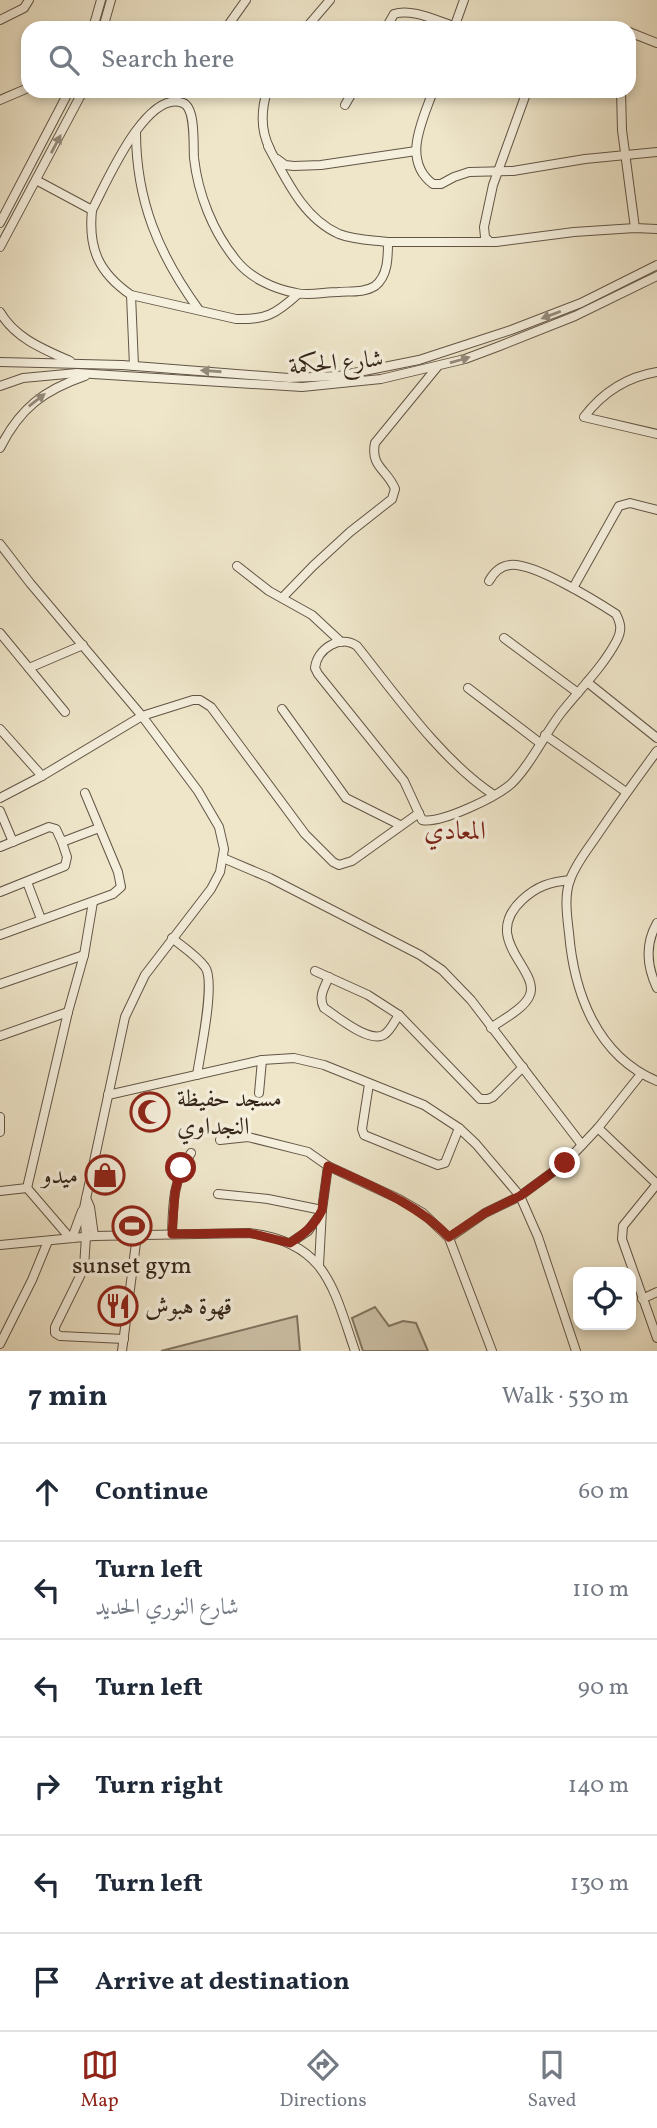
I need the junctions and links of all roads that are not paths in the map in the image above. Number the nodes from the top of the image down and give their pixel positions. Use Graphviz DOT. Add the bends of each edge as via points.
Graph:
graph roads {
  1 [pos="29,0"];
  2 [pos="101,0"];
  3 [pos="111,0"];
  4 [pos="246,0"];
  5 [pos="330,0"];
  6 [pos="464,0"];
  7 [pos="0,20"];
  8 [pos="95,21"];
  9 [pos="105,21"];
  10 [pos="231,21"];
  11 [pos="312,21"];
  12 [pos="390,21"];
  13 [pos="436,21"];
  14 [pos="456,21"];
  15 [pos="636,36"];
  16 [pos="657,43"];
  17 [pos="21,91"];
  18 [pos="65,98"];
  19 [pos="79,98"];
  20 [pos="265,98"];
  21 [pos="349,98"];
  22 [pos="431,98"];
  23 [pos="524,98"];
  24 [pos="621,98"];
  25 [pos="0,100"];
  26 [pos="345,106"];
  27 [pos="136,128"];
  28 [pos="268,146"];
  29 [pos="416,151"];
  30 [pos="657,152"];
  31 [pos="626,155"];
  32 [pos="497,171"];
  33 [pos="36,180"];
  34 [pos="92,211"];
  35 [pos="0,223"];
  36 [pos="635,228"];
  37 [pos="657,229"];
  38 [pos="489,241"];
  39 [pos="388,242"];
  40 [pos="0,247"];
  41 [pos="657,265"];
  42 [pos="657,276"];
  43 [pos="298,294"];
  44 [pos="131,295"];
  45 [pos="200,310"];
  46 [pos="0,312"];
  47 [pos="0,362"];
  48 [pos="76,363"];
  49 [pos="134,366"];
  50 [pos="438,366"];
  51 [pos="657,372"];
  52 [pos="93,373"];
  53 [pos="0,386"];
  54 [pos="657,433"];
  55 [pos="0,448"];
  56 [pos="657,510"];
  57 [pos="1,545"];
  58 [pos="237,566"];
  59 [pos="489,581"];
  60 [pos="573,588"];
  61 [pos="282,598"];
  62 [pos="0,633"];
  63 [pos="504,638"];
  64 [pos="341,642"];
  65 [pos="83,645"];
  66 [pos="29,668"];
  67 [pos="587,682"];
  68 [pos="468,688"];
  69 [pos="578,693"];
  70 [pos="282,709"];
  71 [pos="65,712"];
  72 [pos="142,716"];
  73 [pos="0,729"];
  74 [pos="657,738"];
  75 [pos="542,739"];
  76 [pos="657,751"];
  77 [pos="42,776"];
  78 [pos="85,793"];
  79 [pos="626,793"];
  80 [pos="494,795"];
  81 [pos="0,798"];
  82 [pos="0,811"];
  83 [pos="419,813"];
  84 [pos="400,825"];
  85 [pos="99,828"];
  86 [pos="13,842"];
  87 [pos="62,842"];
  88 [pos="0,847"];
  89 [pos="223,858"];
  90 [pos="570,880"];
  91 [pos="27,882"];
  92 [pos="0,892"];
  93 [pos="93,902"];
  94 [pos="41,919"];
  95 [pos="657,923"];
  96 [pos="0,935"];
  97 [pos="172,938"];
  98 [pos="84,955"];
  99 [pos="315,971"];
  100 [pos="328,977"];
  101 [pos="0,984"];
  102 [pos="657,988"];
  103 [pos="68,1012"];
  104 [pos="399,1015"];
  105 [pos="491,1028"];
  106 [pos="0,1036"];
  107 [pos="262,1060"];
  108 [pos="523,1067"];
  109 [pos="197,1074"];
  110 [pos="641,1074"];
  111 [pos="657,1081"];
  112 [pos="369,1084"];
  113 [pos="259,1093"];
  114 [pos="108,1095"];
  115 [pos="0,1117"];
  116 [pos="459,1128"];
  117 [pos="598,1128"];
  118 [pos="0,1132"];
  119 [pos="220,1140"];
  120 [pos="582,1145"];
  121 [pos="191,1153"];
  122 [pos="328,1166"];
  123 [pos="657,1184"];
  124 [pos="27,1188"];
  125 [pos="0,1191"];
  126 [pos="218,1194"];
  127 [pos="520,1196"];
  128 [pos="86,1198"];
  129 [pos="83,1208"];
  130 [pos="322,1210"];
  131 [pos="172,1234"];
  132 [pos="138,1235"];
  133 [pos="90,1236"];
  134 [pos="449,1237"];
  135 [pos="71,1238"];
  136 [pos="47,1241"];
  137 [pos="290,1243"];
  138 [pos="0,1245"];
  139 [pos="319,1265"];
  140 [pos="657,1292"];
  141 [pos="642,1300"];
  142 [pos="657,1338"];
  143 [pos="124,1339"];
  144 [pos="1,1340"];
  145 [pos="122,1351"];
  146 [pos="355,1351"];
  147 [pos="492,1351"];
  148 [pos="576,1351"];
  1 -- 7 [label="street" via="24,8"];
  2 -- 8 [label="street"];
  3 -- 9 [label="street"];
  4 -- 10 [label="street"];
  5 -- 11 [label="street"];
  6 -- 14 [label="street"];
  12 -- 13 [label="street" via="401,12"];
  15 -- 16 [label="street"];
  17 -- 25 [label="street"];
  18 -- 35 [label="street"];
  33 -- 19 [label="street, one-way"];
  20 -- 28 [label="street" via="261,114"];
  21 -- 26 [label="street"];
  22 -- 29 [label="street"];
  23 -- 32 [label="street"];
  24 -- 31 [label="street"];
  27 -- 34 [label="street"];
  27 -- 43 [label="street" via="159,107 174,102 189,107 194,161 205,207 226,247 253,276"];
  27 -- 45 [label="street" via="139,182 147,213 181,286"];
  28 -- 29 [label="street" via="276,159 294,166"];
  28 -- 39 [label="street" via="304,208 320,222 338,234"];
  29 -- 32 [label="street" via="433,184 469,172"];
  30 -- 31 [label="street"];
  31 -- 32 [label="street"];
  31 -- 36 [label="street"];
  32 -- 38 [label="street" via="484,227"];
  33 -- 34 [label="street"];
  33 -- 40 [label="street"];
  34 -- 44 [label="street" via="90,229 102,267"];
  36 -- 37 [label="street"];
  36 -- 38 [label="street"];
  38 -- 39 [label="street"];
  39 -- 43 [label="street" via="385,272 376,285 364,290"];
  41 -- 49 [label="street, شارع الحكمة, one-way" via="555,314 390,367 289,378"];
  50 -- 42 [label="street, شارع الحكمة, one-way" via="575,316"];
  43 -- 45 [label="street" via="278,312 253,319"];
  44 -- 45 [label="street"];
  44 -- 49 [label="street"];
  46 -- 48 [label="street" via="26,339"];
  47 -- 48 [label="street, شارع الحكمة"];
  48 -- 49 [label="street, شارع الحكمة"];
  50 -- 52 [label="street, شارع الحكمة" via="381,379 302,387"];
  50 -- 61 [label="street" via="375,443 377,464 395,489 392,499 350,532"];
  51 -- 54 [label="street" via="636,376 610,390 584,418"];
  52 -- 53 [label="street, شارع الحكمة" via="23,378"];
  55 -- 52 [label="street, one-way" via="12,425 41,396"];
  56 -- 60 [label="street" via="630,503 619,506"];
  57 -- 65 [label="street"];
  58 -- 61 [label="street"];
  59 -- 60 [label="street" via="496,570 516,565"];
  60 -- 67 [label="street" via="616,614 620,624 618,638"];
  61 -- 64 [label="street" via="313,615"];
  62 -- 66 [label="street"];
  63 -- 69 [label="street"];
  64 -- 80 [label="street" via="357,646 434,740"];
  64 -- 83 [label="street" via="320,653 318,674 404,781"];
  65 -- 66 [label="street"];
  65 -- 72 [label="street"];
  66 -- 71 [label="street"];
  67 -- 69 [label="street"];
  67 -- 74 [label="street"];
  68 -- 75 [label="street"];
  69 -- 75 [label="street"];
  70 -- 84 [label="street" via="346,798"];
  72 -- 77 [label="street"];
  72 -- 84 [label="street" via="185,701 206,703 305,834 336,864 352,860"];
  72 -- 89 [label="street" via="214,815 223,838"];
  73 -- 77 [label="street"];
  75 -- 79 [label="street"];
  75 -- 80 [label="street" via="514,781"];
  76 -- 79 [label="street"];
  77 -- 81 [label="street"];
  78 -- 85 [label="street"];
  79 -- 90 [label="street"];
  80 -- 83 [label="street" via="438,820 424,821"];
  82 -- 86 [label="street"];
  83 -- 84 [label="street"];
  85 -- 87 [label="street"];
  85 -- 93 [label="street" via="121,887"];
  86 -- 87 [label="street" via="50,827"];
  86 -- 88 [label="street"];
  87 -- 91 [label="street" via="65,866"];
  89 -- 97 [label="street" via="211,889"];
  89 -- 105 [label="street" via="433,963 471,1000"];
  90 -- 105 [label="street" via="536,887 512,910 509,941 527,976 530,993"];
  90 -- 110 [label="street" via="567,920 579,990 609,1046"];
  91 -- 92 [label="street"];
  91 -- 94 [label="street"];
  93 -- 94 [label="street"];
  93 -- 98 [label="street"];
  94 -- 96 [label="street"];
  95 -- 102 [label="street" via="649,958"];
  97 -- 109 [label="street" via="207,968 209,975"];
  97 -- 114 [label="street" via="145,975 125,1017"];
  98 -- 101 [label="street"];
  98 -- 103 [label="street"];
  99 -- 100 [label="street"];
  100 -- 104 [label="street"];
  100 -- 104 [label="street" via="321,996 324,1008 366,1035 385,1034"];
  103 -- 106 [label="street"];
  103 -- 124 [label="street"];
  104 -- 108 [label="street" via="480,1099 493,1097"];
  105 -- 108 [label="street"];
  107 -- 109 [label="street"];
  107 -- 112 [label="street" via="310,1060"];
  107 -- 113 [label="street"];
  108 -- 120 [label="street"];
  109 -- 114 [label="street"];
  110 -- 111 [label="street"];
  110 -- 117 [label="street"];
  112 -- 116 [label="street" via="424,1105"];
  112 -- 116 [label="street" via="364,1135 438,1165 445,1163"];
  114 -- 128 [label="street"];
  115 -- 118 [label="street"];
  116 -- 127 [label="street"];
  117 -- 120 [label="street"];
  117 -- 123 [label="street"];
  119 -- 122 [label="street" via="248,1137 279,1144 308,1152"];
  120 -- 127 [label="street"];
  121 -- 131 [label="street" via="177,1179"];
  122 -- 130 [label="street"];
  122 -- 134 [label="street" via="423,1213"];
  123 -- 141 [label="street" via="622,1233"];
  124 -- 125 [label="street"];
  124 -- 135 [label="street"];
  126 -- 130 [label="street"];
  127 -- 134 [label="street"];
  127 -- 148 [label="street"];
  128 -- 129 [label="street"];
  128 -- 133 [label="street"];
  129 -- 133 [label="street"];
  129 -- 135 [label="street"];
  130 -- 137 [label="street" via="308,1231"];
  130 -- 139 [label="street"];
  131 -- 132 [label="street"];
  131 -- 137 [label="street" via="249,1233"];
  132 -- 133 [label="street"];
  132 -- 143 [label="street"];
  133 -- 135 [label="street"];
  133 -- 143 [label="street" via="84,1268 55,1333"];
  134 -- 147 [label="street"];
  135 -- 136 [label="street"];
  136 -- 138 [label="street"];
  136 -- 144 [label="street"];
  137 -- 139 [label="street"];
  139 -- 146 [label="street"];
  140 -- 141 [label="street"];
  141 -- 142 [label="street"];
  143 -- 145 [label="street"];
}
